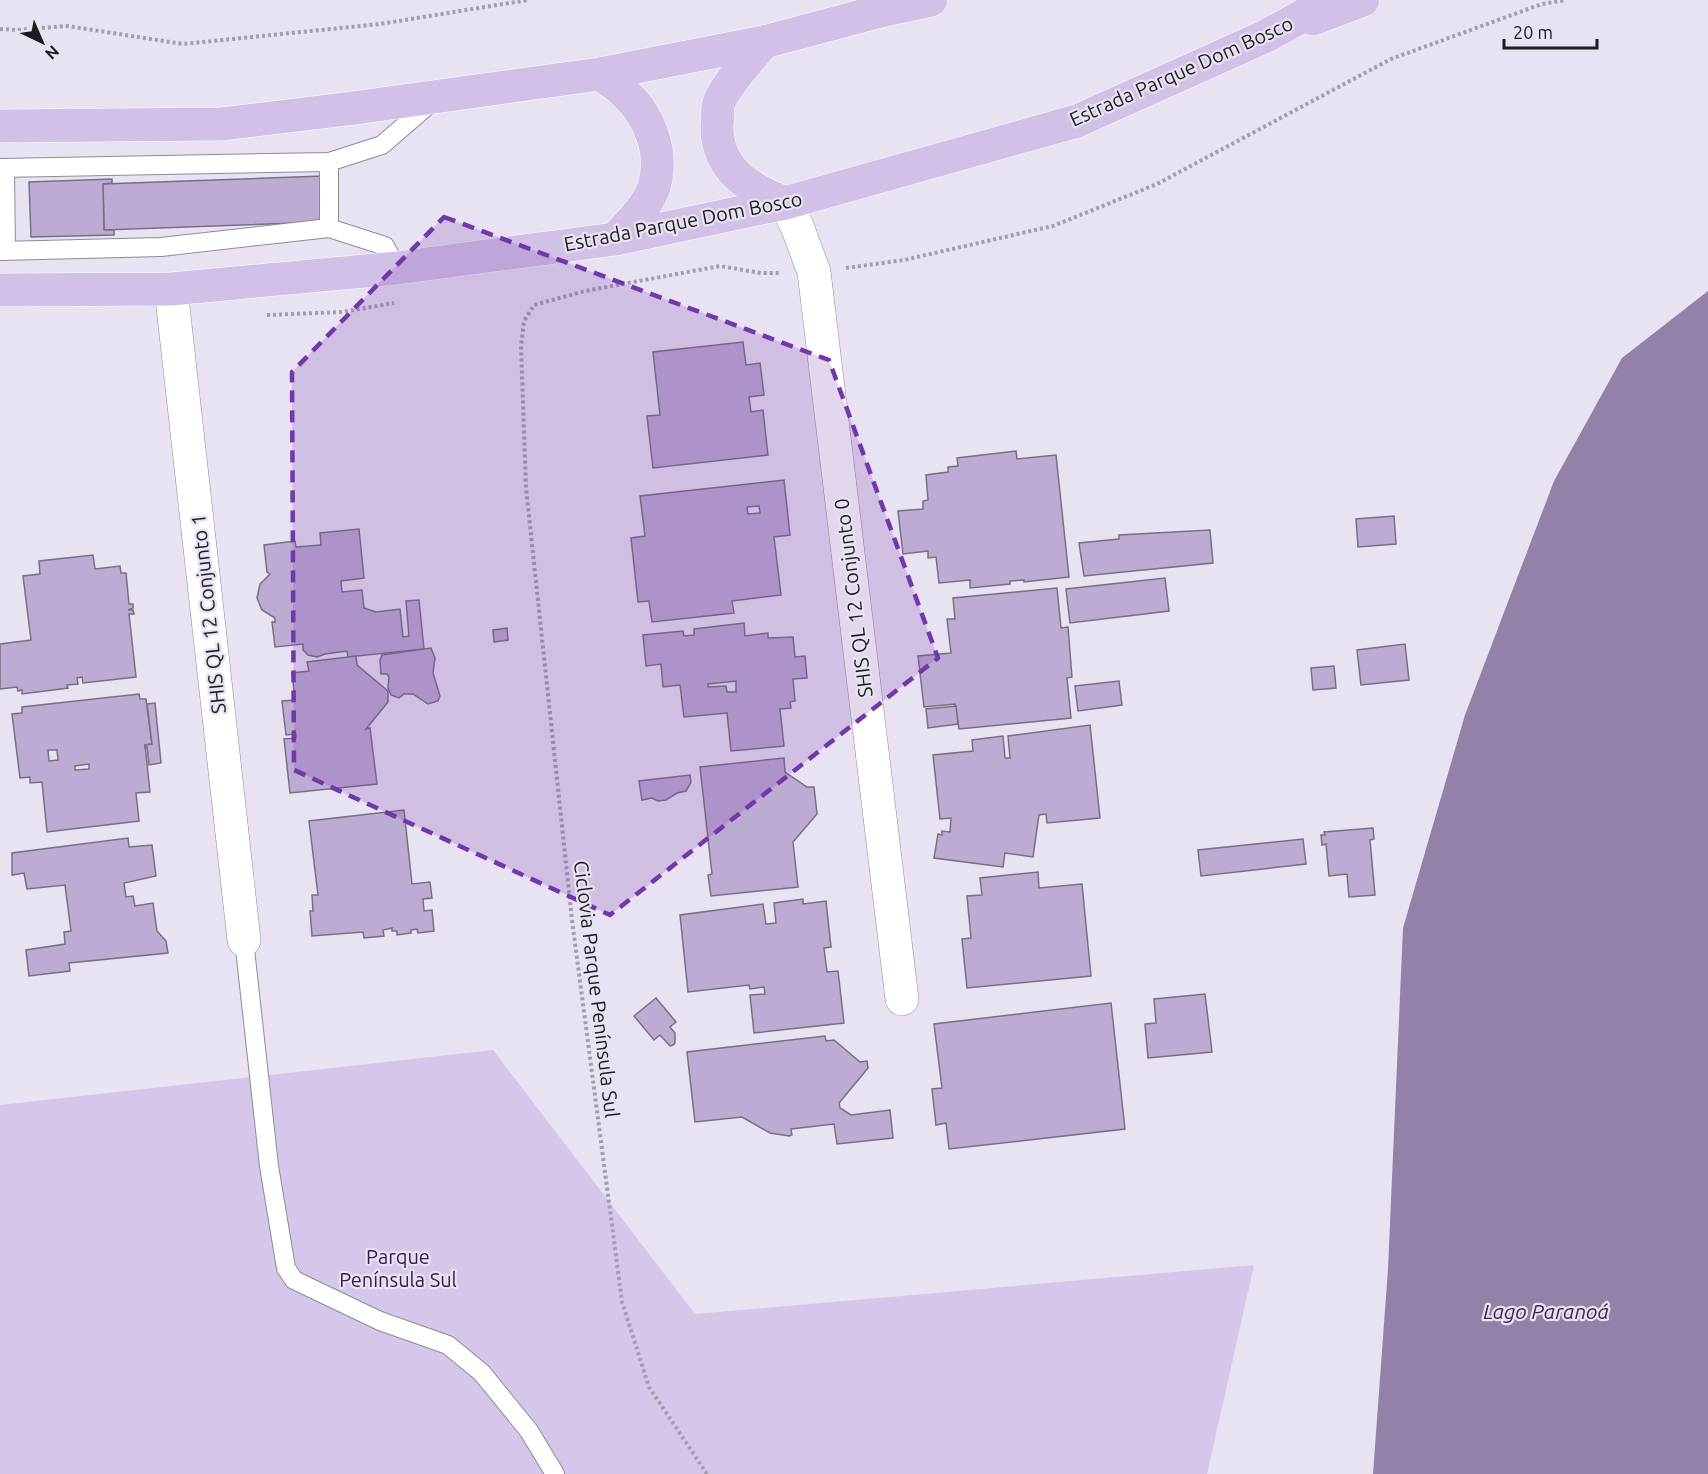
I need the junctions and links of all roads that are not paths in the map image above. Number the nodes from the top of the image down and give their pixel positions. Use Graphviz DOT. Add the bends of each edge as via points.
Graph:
graph roads {
  1 [pos="931,0"];
  2 [pos="1331,0"];
  3 [pos="1364,0"];
  4 [pos="1266,36"];
  5 [pos="764,42"];
  6 [pos="600,74"];
  7 [pos="438,97"];
  8 [pos="0,126"];
  9 [pos="329,162"];
  10 [pos="3,169"];
  11 [pos="785,203"];
  12 [pos="329,228"];
  13 [pos="615,239"];
  14 [pos="3,251"];
  15 [pos="397,268"];
  16 [pos="171,289"];
  17 [pos="0,290"];
  18 [pos="244,940"];
  19 [pos="902,999"];
  20 [pos="555,1474"];
  1 -- 5 [label="main road"];
  2 -- 4 [label="main road, Estrada Parque Dom Bosco"];
  3 -- 4 [label="main road"];
  4 -- 11 [label="main road, Estrada Parque Dom Bosco" via="1077,121"];
  5 -- 6 [label="main road"];
  5 -- 11 [label="main road" via="718,105 717,137 724,158 740,178 757,192"];
  6 -- 7 [label="main road"];
  6 -- 13 [label="main road" via="626,94 648,120 658,153 654,187 636,217"];
  7 -- 8 [label="main road" via="222,124"];
  7 -- 9 [label="lane" via="382,145"];
  9 -- 10 [label="lane"];
  9 -- 12 [label="lane"];
  10 -- 14 [label="lane"];
  11 -- 13 [label="main road, Estrada Parque Dom Bosco"];
  11 -- 19 [label="street, SHIS QL 12 Conjunto 0" via="814,272"];
  12 -- 14 [label="lane" via="161,248"];
  12 -- 15 [label="lane" via="385,246"];
  13 -- 15 [label="main road, Estrada Parque Dom Bosco"];
  15 -- 16 [label="main road, Estrada Parque Dom Bosco"];
  16 -- 17 [label="main road, Estrada Parque Dom Bosco"];
  16 -- 18 [label="street, SHIS QL 12 Conjunto 1"];
  18 -- 20 [label="lane" via="268,1166 286,1268 294,1281 380,1321 448,1345 482,1373 529,1431"];
}
